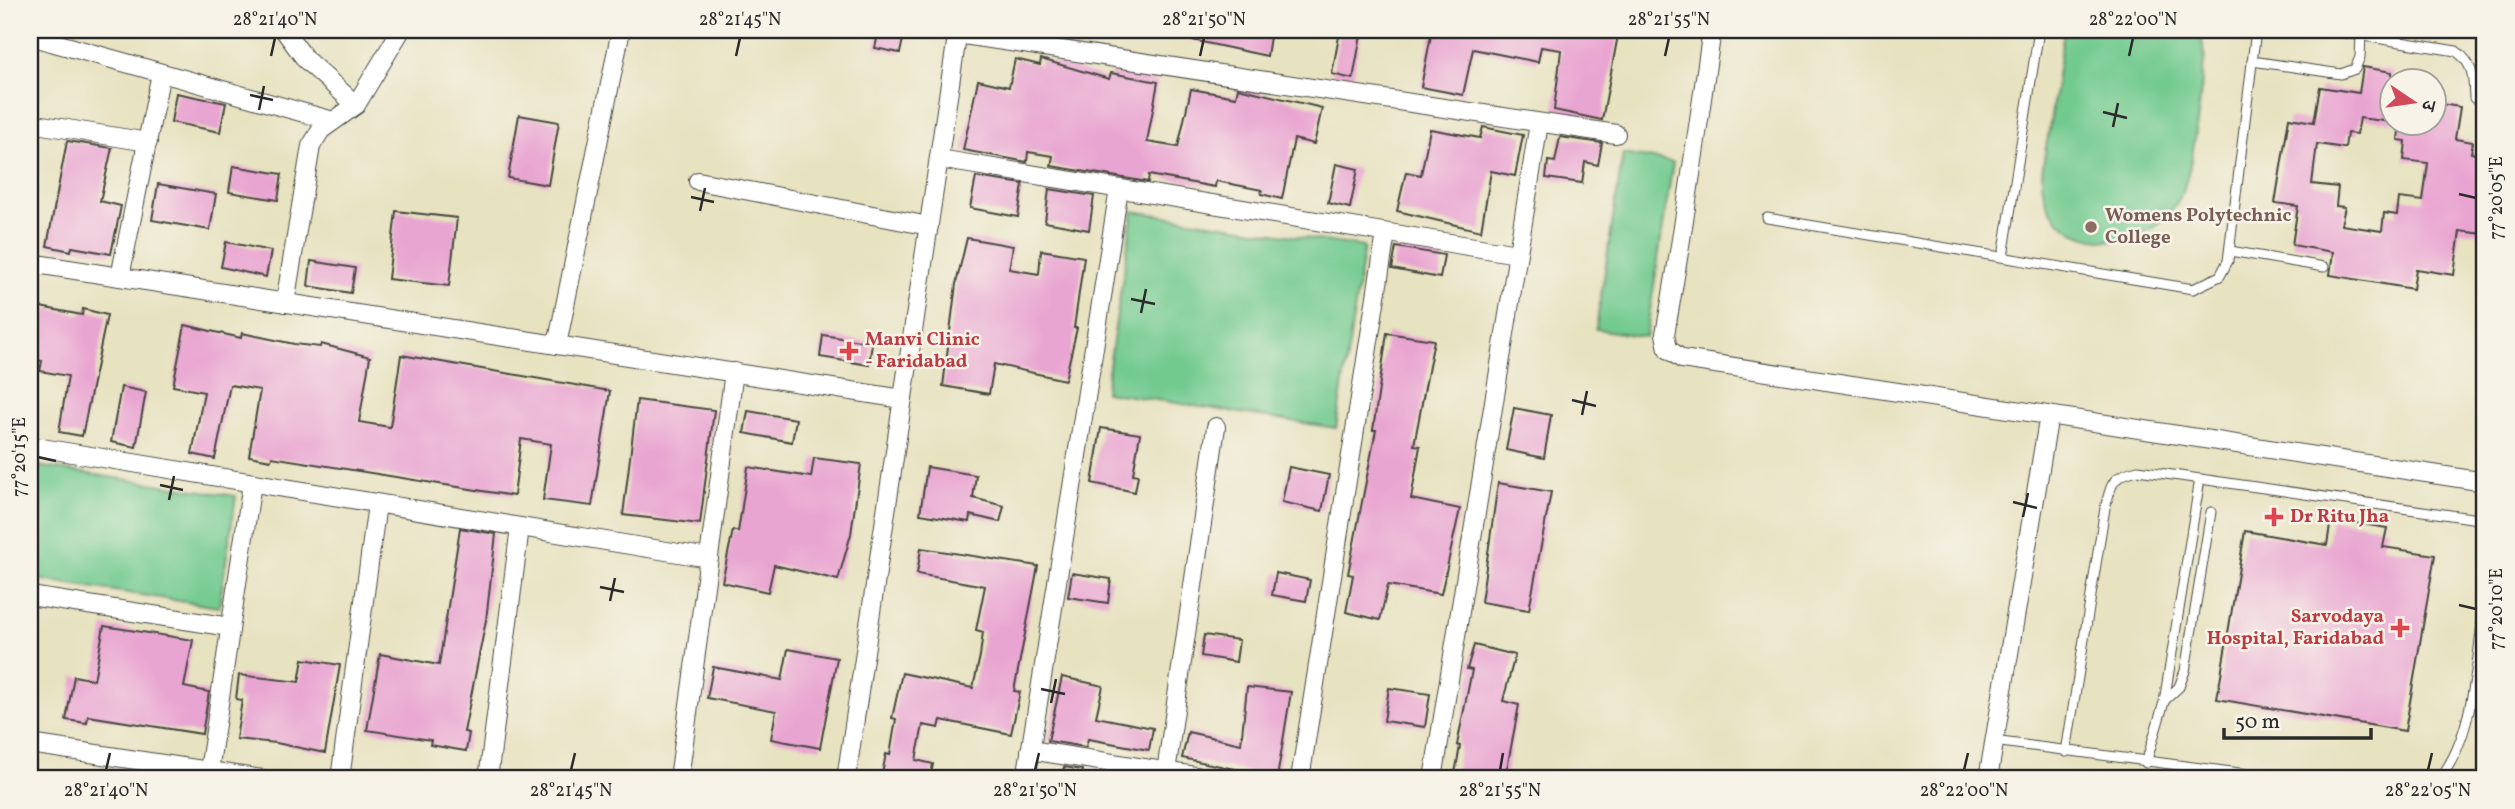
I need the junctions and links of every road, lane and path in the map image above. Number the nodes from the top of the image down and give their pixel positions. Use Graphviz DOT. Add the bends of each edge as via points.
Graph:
graph roads {
  1 [pos="284,30"];
  2 [pos="401,30"];
  3 [pos="621,30"];
  4 [pos="1712,30"];
  5 [pos="2039,30"];
  6 [pos="2256,30"];
  7 [pos="2327,30"];
  8 [pos="958,32"];
  9 [pos="30,36"];
  10 [pos="2361,36"];
  11 [pos="2252,61"];
  12 [pos="160,73"];
  13 [pos="2474,97"];
  14 [pos="356,105"];
  15 [pos="333,121"];
  16 [pos="30,123"];
  17 [pos="1539,123"];
  18 [pos="1616,134"];
  19 [pos="148,142"];
  20 [pos="939,159"];
  21 [pos="698,181"];
  22 [pos="1119,189"];
  23 [pos="1767,218"];
  24 [pos="929,226"];
  25 [pos="1386,233"];
  26 [pos="2230,251"];
  27 [pos="1517,254"];
  28 [pos="2003,257"];
  29 [pos="30,263"];
  30 [pos="2324,267"];
  31 [pos="120,277"];
  32 [pos="285,303"];
  33 [pos="557,345"];
  34 [pos="734,372"];
  35 [pos="903,399"];
  36 [pos="2049,415"];
  37 [pos="1216,426"];
  38 [pos="30,446"];
  39 [pos="2200,479"];
  40 [pos="2485,482"];
  41 [pos="252,483"];
  42 [pos="377,504"];
  43 [pos="2211,512"];
  44 [pos="2485,520"];
  45 [pos="520,527"];
  46 [pos="709,558"];
  47 [pos="30,596"];
  48 [pos="2485,600"];
  49 [pos="230,627"];
  50 [pos="2164,702"];
  51 [pos="1993,741"];
  52 [pos="30,744"];
  53 [pos="1030,750"];
  54 [pos="2066,752"];
  55 [pos="2146,763"];
  56 [pos="209,771"];
  57 [pos="1166,772"];
  58 [pos="262,779"];
  59 [pos="340,779"];
  60 [pos="488,779"];
  61 [pos="679,779"];
  62 [pos="846,779"];
  63 [pos="1026,779"];
  64 [pos="1214,779"];
  65 [pos="1300,779"];
  66 [pos="1433,779"];
  67 [pos="1988,779"];
  68 [pos="2286,779"];
  69 [pos="2439,779"];
  1 -- 14 [label="street" via="306,60"];
  2 -- 14 [label="street"];
  3 -- 33 [label="street"];
  4 -- 36 [label="street" via="1690,199 1665,334 1668,349 1701,364"];
  5 -- 28 [label="lane"];
  6 -- 11 [label="lane"];
  7 -- 10 [label="lane"];
  8 -- 17 [label="street"];
  8 -- 20 [label="street"];
  9 -- 12 [label="street"];
  10 -- 11 [label="lane" via="2355,69 2342,74"];
  10 -- 13 [label="lane" via="2456,51 2473,69"];
  11 -- 26 [label="lane"];
  12 -- 15 [label="street"];
  12 -- 19 [label="street"];
  14 -- 15 [label="street"];
  15 -- 32 [label="street" via="314,137 307,156"];
  16 -- 19 [label="street"];
  17 -- 18 [label="street"];
  17 -- 27 [label="street"];
  19 -- 31 [label="street"];
  20 -- 22 [label="street"];
  20 -- 24 [label="street"];
  21 -- 24 [label="street"];
  22 -- 25 [label="street"];
  22 -- 53 [label="street"];
  23 -- 28 [label="lane"];
  24 -- 35 [label="street"];
  25 -- 27 [label="street"];
  25 -- 65 [label="street"];
  26 -- 28 [label="lane" via="2220,276 2193,289"];
  26 -- 30 [label="lane"];
  27 -- 66 [label="street"];
  29 -- 31 [label="street"];
  31 -- 32 [label="street"];
  32 -- 33 [label="street"];
  33 -- 34 [label="street"];
  34 -- 35 [label="street"];
  34 -- 46 [label="street"];
  35 -- 62 [label="street"];
  36 -- 40 [label="street"];
  36 -- 51 [label="street"];
  37 -- 57 [label="street"];
  38 -- 41 [label="street"];
  39 -- 44 [label="lane"];
  39 -- 50 [label="lane"];
  39 -- 54 [label="lane" via="2138,470 2119,474 2112,484"];
  41 -- 42 [label="street"];
  41 -- 49 [label="street"];
  42 -- 45 [label="street"];
  42 -- 59 [label="street"];
  43 -- 50 [label="lane" via="2185,671 2179,687"];
  45 -- 46 [label="street"];
  45 -- 60 [label="street"];
  46 -- 61 [label="street"];
  47 -- 49 [label="street"];
  48 -- 69 [label="lane" via="2468,711 2454,758"];
  49 -- 56 [label="street"];
  50 -- 55 [label="lane"];
  51 -- 54 [label="lane"];
  51 -- 67 [label="street"];
  52 -- 56 [label="street"];
  53 -- 57 [label="street"];
  53 -- 63 [label="street"];
  54 -- 55 [label="lane"];
  55 -- 68 [label="lane"];
  56 -- 58 [label="street"];
  57 -- 64 [label="street"];
}
